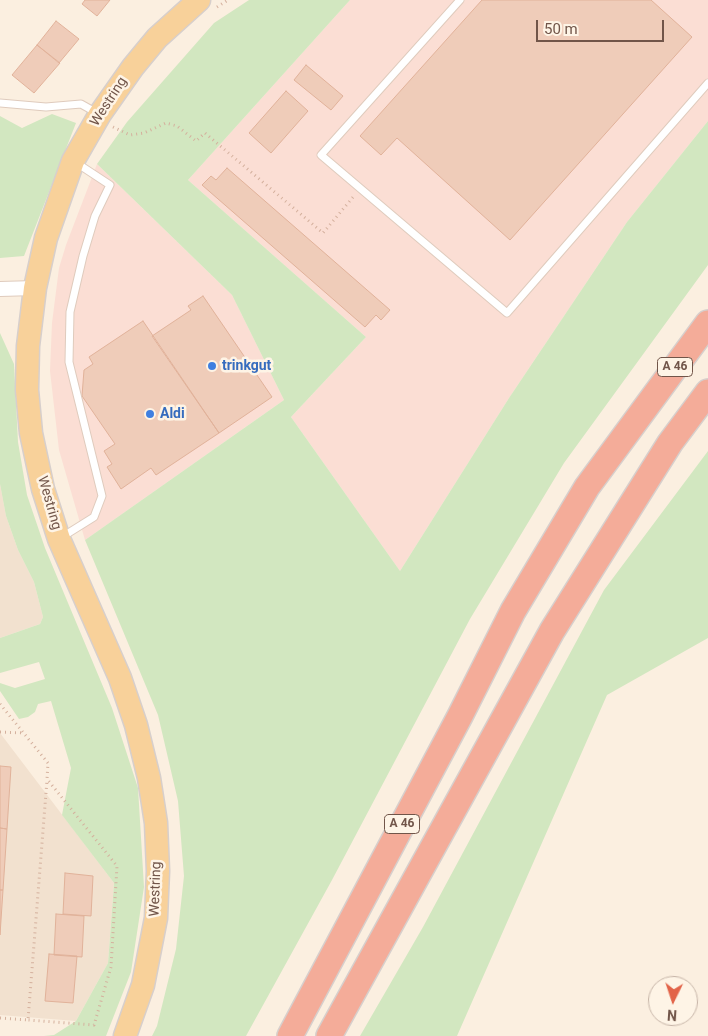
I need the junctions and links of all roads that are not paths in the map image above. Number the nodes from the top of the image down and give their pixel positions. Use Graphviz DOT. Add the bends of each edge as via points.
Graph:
graph roads {
  1 [pos="460,0"];
  2 [pos="205,6"];
  3 [pos="708,83"];
  4 [pos="0,103"];
  5 [pos="110,120"];
  6 [pos="73,161"];
  7 [pos="35,288"];
  8 [pos="0,289"];
  9 [pos="708,323"];
  10 [pos="708,392"];
  11 [pos="59,538"];
  12 [pos="125,1036"];
  13 [pos="290,1036"];
  14 [pos="329,1036"];
  1 -- 3 [label="lane" via="321,155 507,313"];
  2 -- 5 [label="main road, Westring" via="157,38"];
  4 -- 5 [label="lane" via="46,107 81,104"];
  5 -- 6 [label="main road, Westring"];
  6 -- 7 [label="main road, Westring" via="46,238"];
  6 -- 11 [label="lane" via="110,185 95,216 70,312 69,362 102,496 94,517"];
  7 -- 8 [label="street"];
  7 -- 11 [label="main road, Westring" via="28,346 27,390 31,433 43,489"];
  9 -- 13 [label="highway, A 46" via="587,487 513,611"];
  10 -- 14 [label="highway, A 46" via="670,443 552,631"];
  11 -- 12 [label="main road, Westring" via="120,678 136,725 156,824 156,918 143,984"];
}
